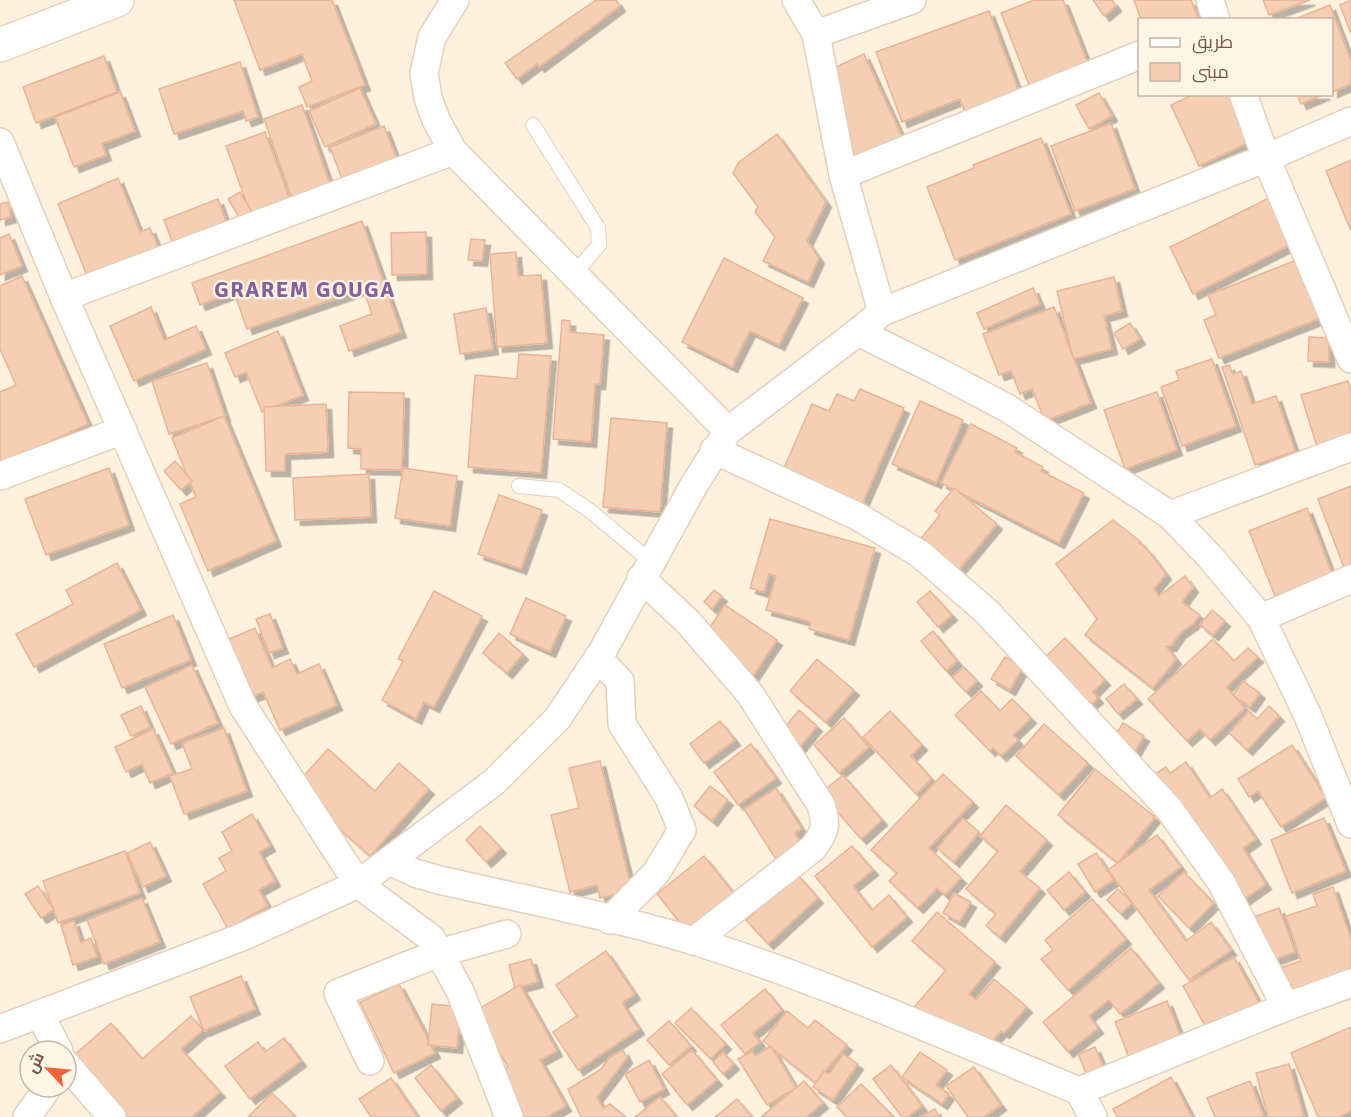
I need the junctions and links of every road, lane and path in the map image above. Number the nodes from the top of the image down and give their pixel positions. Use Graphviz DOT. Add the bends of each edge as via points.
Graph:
graph roads {
  1 [pos="117,0"];
  2 [pos="455,0"];
  3 [pos="796,0"];
  4 [pos="912,0"];
  5 [pos="1210,0"];
  6 [pos="1215,18"];
  7 [pos="816,34"];
  8 [pos="0,45"];
  9 [pos="1138,56"];
  10 [pos="1244,96"];
  11 [pos="1351,122"];
  12 [pos="533,125"];
  13 [pos="0,142"];
  14 [pos="453,151"];
  15 [pos="1266,158"];
  16 [pos="843,175"];
  17 [pos="574,274"];
  18 [pos="64,297"];
  19 [pos="882,312"];
  20 [pos="858,332"];
  21 [pos="1351,359"];
  22 [pos="123,430"];
  23 [pos="721,441"];
  24 [pos="1351,447"];
  25 [pos="0,476"];
  26 [pos="519,486"];
  27 [pos="1170,515"];
  28 [pos="645,570"];
  29 [pos="1351,579"];
  30 [pos="1261,618"];
  31 [pos="598,658"];
  32 [pos="1351,824"];
  33 [pos="389,861"];
  34 [pos="358,884"];
  35 [pos="610,920"];
  36 [pos="507,934"];
  37 [pos="694,941"];
  38 [pos="439,953"];
  39 [pos="1351,982"];
  40 [pos="1286,1007"];
  41 [pos="40,1015"];
  42 [pos="0,1029"];
  43 [pos="53,1039"];
  44 [pos="370,1061"];
  45 [pos="78,1078"];
  46 [pos="1079,1091"];
  47 [pos="40,1099"];
  48 [pos="27,1117"];
  49 [pos="112,1117"];
  50 [pos="509,1117"];
  51 [pos="1093,1117"];
  1 -- 8 [label="main road"];
  2 -- 14 [label="street" via="432,37 424,73 436,120"];
  3 -- 7 [label="street"];
  4 -- 7 [label="street"];
  5 -- 6 [label="street"];
  7 -- 16 [label="street"];
  9 -- 16 [label="street"];
  10 -- 15 [label="street"];
  11 -- 15 [label="street"];
  12 -- 17 [label="lane" via="598,228 599,245"];
  13 -- 18 [label="street"];
  14 -- 17 [label="street"];
  14 -- 18 [label="street"];
  15 -- 19 [label="street"];
  15 -- 21 [label="street"];
  16 -- 19 [label="street"];
  17 -- 23 [label="street"];
  18 -- 22 [label="street"];
  19 -- 20 [label="street"];
  20 -- 23 [label="street"];
  20 -- 27 [label="street" via="1006,408"];
  22 -- 25 [label="street"];
  22 -- 34 [label="street" via="243,706"];
  23 -- 28 [label="street"];
  23 -- 40 [label="street" via="920,554 987,612 1170,810 1221,882"];
  24 -- 27 [label="street"];
  26 -- 28 [label="lane" via="559,490 589,510"];
  27 -- 30 [label="street"];
  28 -- 31 [label="street"];
  28 -- 37 [label="street" via="750,694 821,805 826,821 823,836 813,848"];
  29 -- 30 [label="street"];
  30 -- 32 [label="street" via="1308,716"];
  31 -- 33 [label="street" via="557,719 494,782"];
  31 -- 35 [label="street" via="620,681 622,724 669,798 682,830 656,873"];
  33 -- 34 [label="street"];
  33 -- 35 [label="street" via="438,880"];
  34 -- 38 [label="street" via="431,938"];
  34 -- 41 [label="street" via="242,937"];
  35 -- 37 [label="street"];
  36 -- 38 [label="street"];
  37 -- 46 [label="street" via="833,989"];
  38 -- 44 [label="street" via="339,993"];
  38 -- 50 [label="street" via="460,991"];
  39 -- 40 [label="street"];
  40 -- 46 [label="street"];
  41 -- 42 [label="street"];
  41 -- 43 [label="street"];
  45 -- 49 [label="street"];
  46 -- 51 [label="street"];
  47 -- 48 [label="street"];
}
